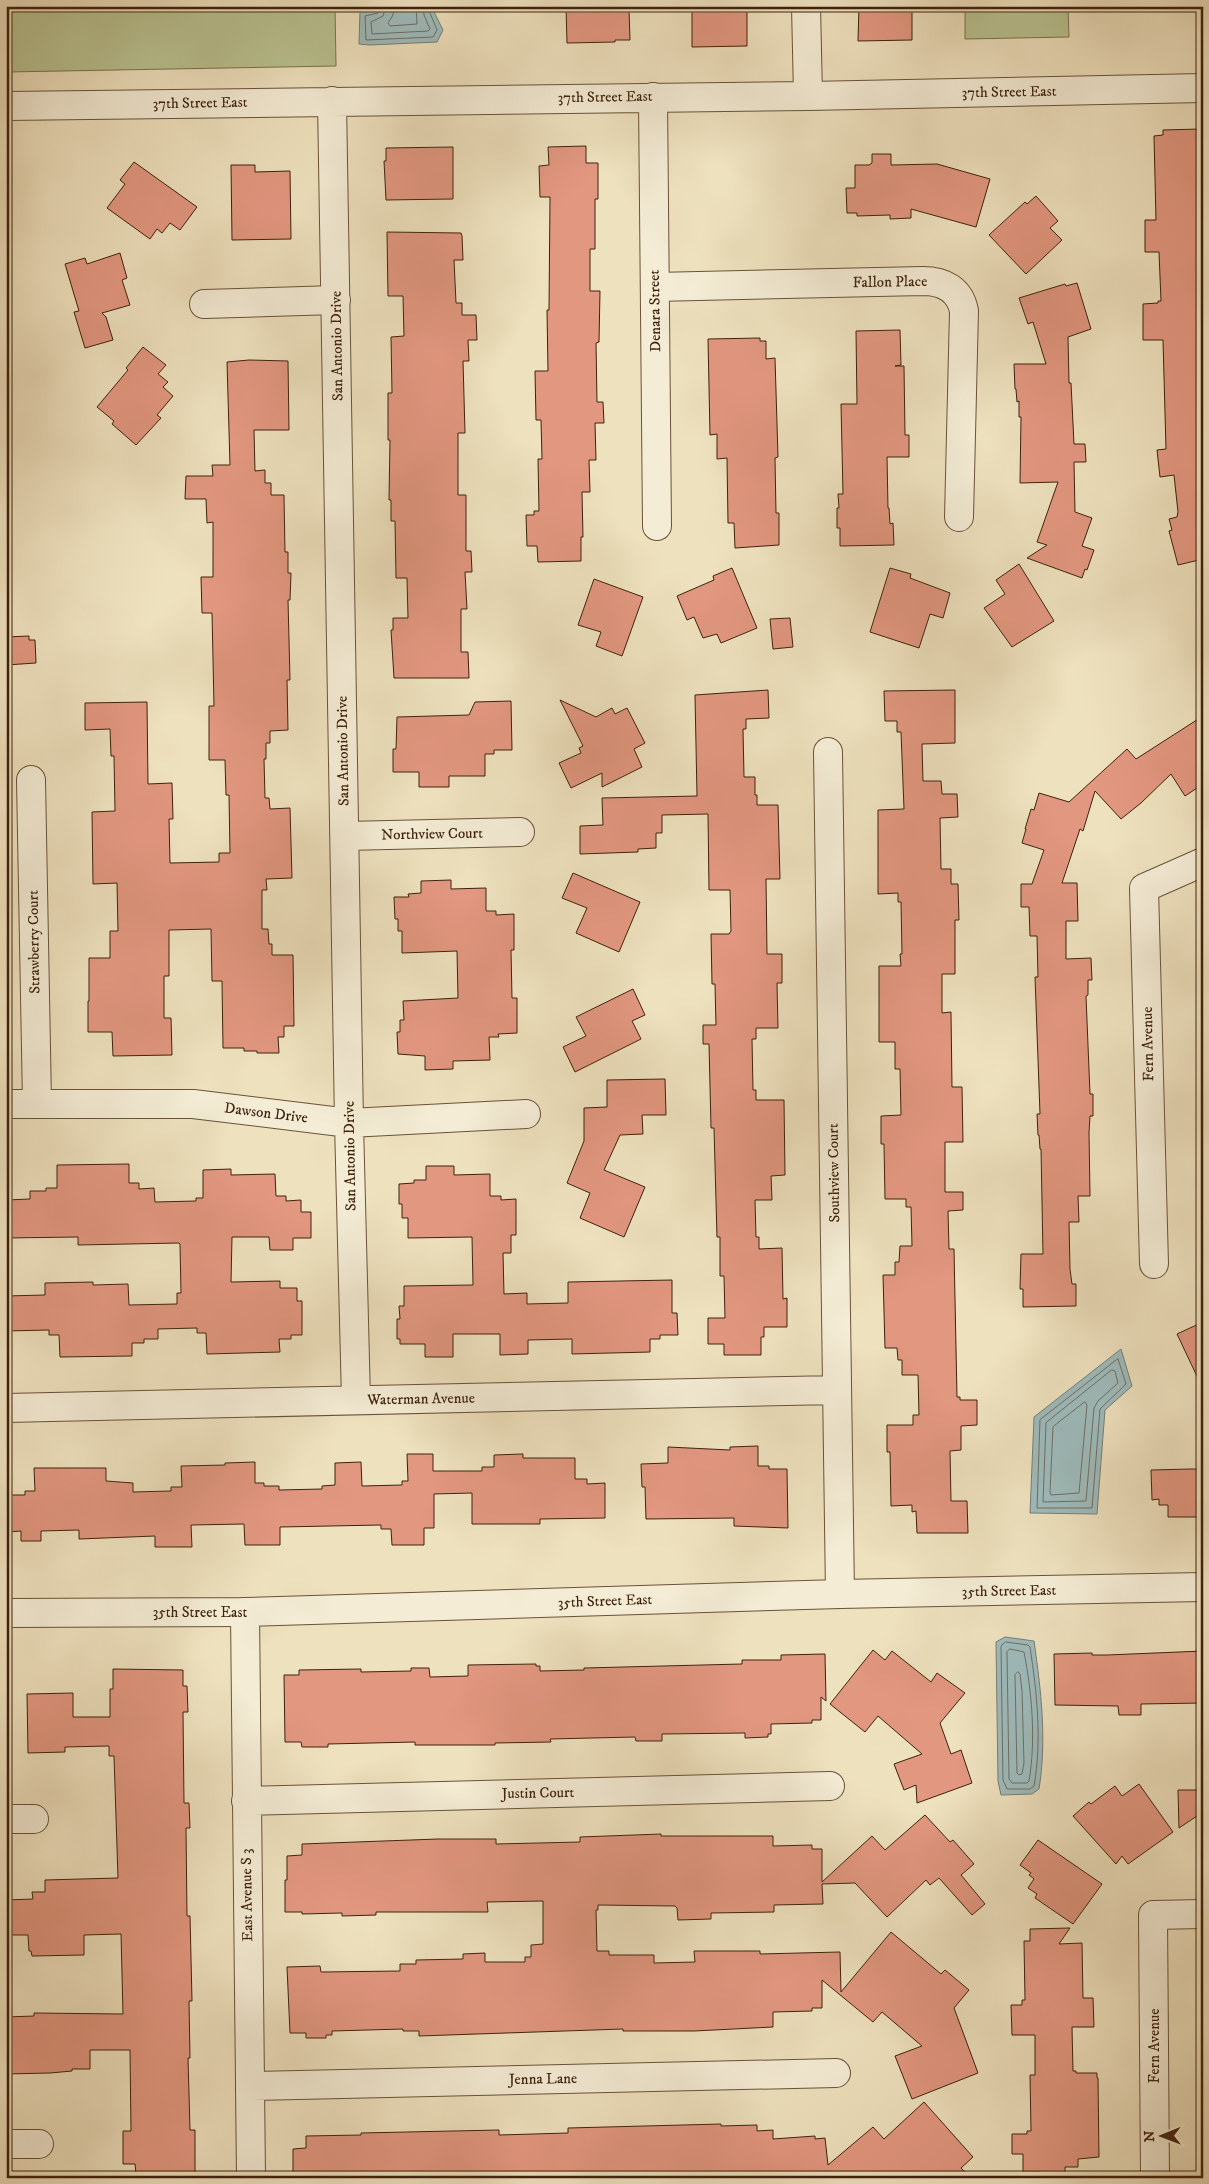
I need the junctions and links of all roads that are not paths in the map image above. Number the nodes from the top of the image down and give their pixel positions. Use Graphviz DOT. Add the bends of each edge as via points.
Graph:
graph roads {
  1 [pos="806,6"];
  2 [pos="1203,88"];
  3 [pos="654,96"];
  4 [pos="808,96"];
  5 [pos="332,101"];
  6 [pos="6,106"];
  7 [pos="655,287"];
  8 [pos="336,300"];
  9 [pos="204,304"];
  10 [pos="958,517"];
  11 [pos="657,526"];
  12 [pos="828,752"];
  13 [pos="31,780"];
  14 [pos="520,832"];
  15 [pos="344,836"];
  16 [pos="1203,862"];
  17 [pos="6,1104"];
  18 [pos="37,1104"];
  19 [pos="526,1114"];
  20 [pos="349,1123"];
  21 [pos="1154,1264"];
  22 [pos="836,1390"];
  23 [pos="356,1400"];
  24 [pos="6,1408"];
  25 [pos="1203,1587"];
  26 [pos="840,1594"];
  27 [pos="245,1612"];
  28 [pos="6,1613"];
  29 [pos="830,1786"];
  30 [pos="246,1801"];
  31 [pos="6,1819"];
  32 [pos="34,1819"];
  33 [pos="1203,1914"];
  34 [pos="836,2073"];
  35 [pos="250,2086"];
  36 [pos="6,2144"];
  37 [pos="38,2144"];
  38 [pos="251,2178"];
  39 [pos="1154,2178"];
  1 -- 4 [label="street"];
  2 -- 4 [label="street, 37th Street East"];
  3 -- 4 [label="street, 37th Street East"];
  3 -- 5 [label="street, 37th Street East"];
  3 -- 7 [label="street, Denara Street"];
  5 -- 6 [label="street, 37th Street East"];
  5 -- 8 [label="street, San Antonio Drive"];
  7 -- 10 [label="street, Fallon Place" via="923,281 946,284 956,292 964,311"];
  7 -- 11 [label="street, Denara Street"];
  8 -- 9 [label="street"];
  8 -- 15 [label="street, San Antonio Drive"];
  12 -- 22 [label="street, Southview Court"];
  13 -- 18 [label="street, Strawberry Court"];
  14 -- 15 [label="street, Northview Court"];
  15 -- 20 [label="street, San Antonio Drive"];
  16 -- 21 [label="street, Fern Avenue" via="1144,888"];
  17 -- 18 [label="street, Dawson Drive"];
  18 -- 20 [label="street, Dawson Drive" via="193,1104"];
  19 -- 20 [label="street, Dawson Drive"];
  20 -- 23 [label="street, San Antonio Drive"];
  22 -- 23 [label="street, Waterman Avenue"];
  22 -- 26 [label="street, Southview Court"];
  23 -- 24 [label="street, Waterman Avenue"];
  25 -- 26 [label="street, 35th Street East"];
  26 -- 27 [label="street, 35th Street East"];
  27 -- 28 [label="street, 35th Street East"];
  27 -- 30 [label="street, East Avenue S 3"];
  29 -- 30 [label="street, Justin Court"];
  30 -- 35 [label="street, East Avenue S 3"];
  31 -- 32 [label="street"];
  33 -- 39 [label="street, Fern Avenue" via="1153,1915"];
  34 -- 35 [label="street, Jenna Lane"];
  35 -- 38 [label="street, East Avenue S 3"];
  36 -- 37 [label="street"];
}
